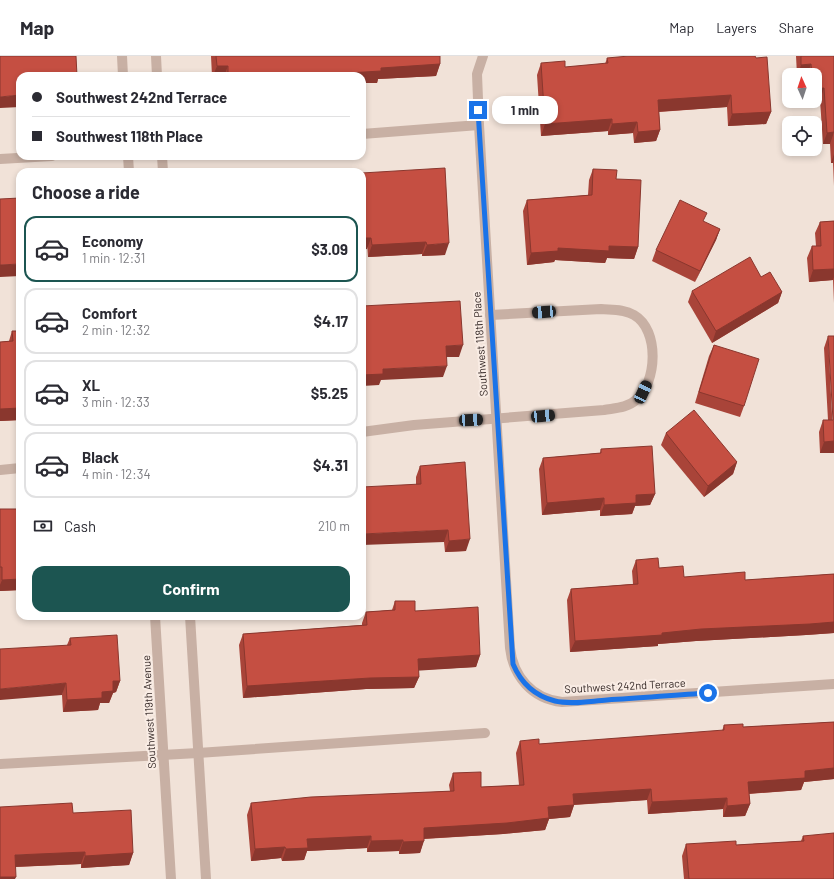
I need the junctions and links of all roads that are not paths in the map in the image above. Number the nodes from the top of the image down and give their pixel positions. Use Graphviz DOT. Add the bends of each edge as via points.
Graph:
graph roads {
  1 [pos="122,56"];
  2 [pos="156,56"];
  3 [pos="483,56"];
  4 [pos="123,72"];
  5 [pos="157,72"];
  6 [pos="479,125"];
  7 [pos="366,134"];
  8 [pos="16,159"];
  9 [pos="0,160"];
  10 [pos="490,314"];
  11 [pos="497,419"];
  12 [pos="366,431"];
  13 [pos="16,468"];
  14 [pos="0,470"];
  15 [pos="155,620"];
  16 [pos="190,620"];
  17 [pos="834,684"];
  18 [pos="538,694"];
  19 [pos="486,733"];
  20 [pos="198,753"];
  21 [pos="164,755"];
  22 [pos="0,764"];
  23 [pos="171,879"];
  24 [pos="206,879"];
  1 -- 4 [label="street"];
  2 -- 5 [label="street"];
  3 -- 6 [label="street, Southwest 118th Place" via="477,74"];
  6 -- 7 [label="street"];
  6 -- 10 [label="street, Southwest 118th Place"];
  8 -- 9 [label="street"];
  10 -- 11 [label="street, Southwest 118th Place"];
  10 -- 11 [label="street" via="601,309 629,312 639,318 647,328 651,345 651,366 647,384 643,392 628,405 596,411"];
  11 -- 12 [label="street"];
  11 -- 18 [label="street, Southwest 118th Place" via="511,657 516,672 527,686"];
  13 -- 14 [label="street"];
  15 -- 21 [label="street, Southwest 119th Avenue"];
  16 -- 20 [label="street"];
  17 -- 18 [label="street, Southwest 242nd Terrace" via="582,702 556,701"];
  19 -- 20 [label="street"];
  20 -- 21 [label="street"];
  20 -- 24 [label="street"];
  21 -- 22 [label="street"];
  21 -- 23 [label="street, Southwest 119th Avenue"];
}
